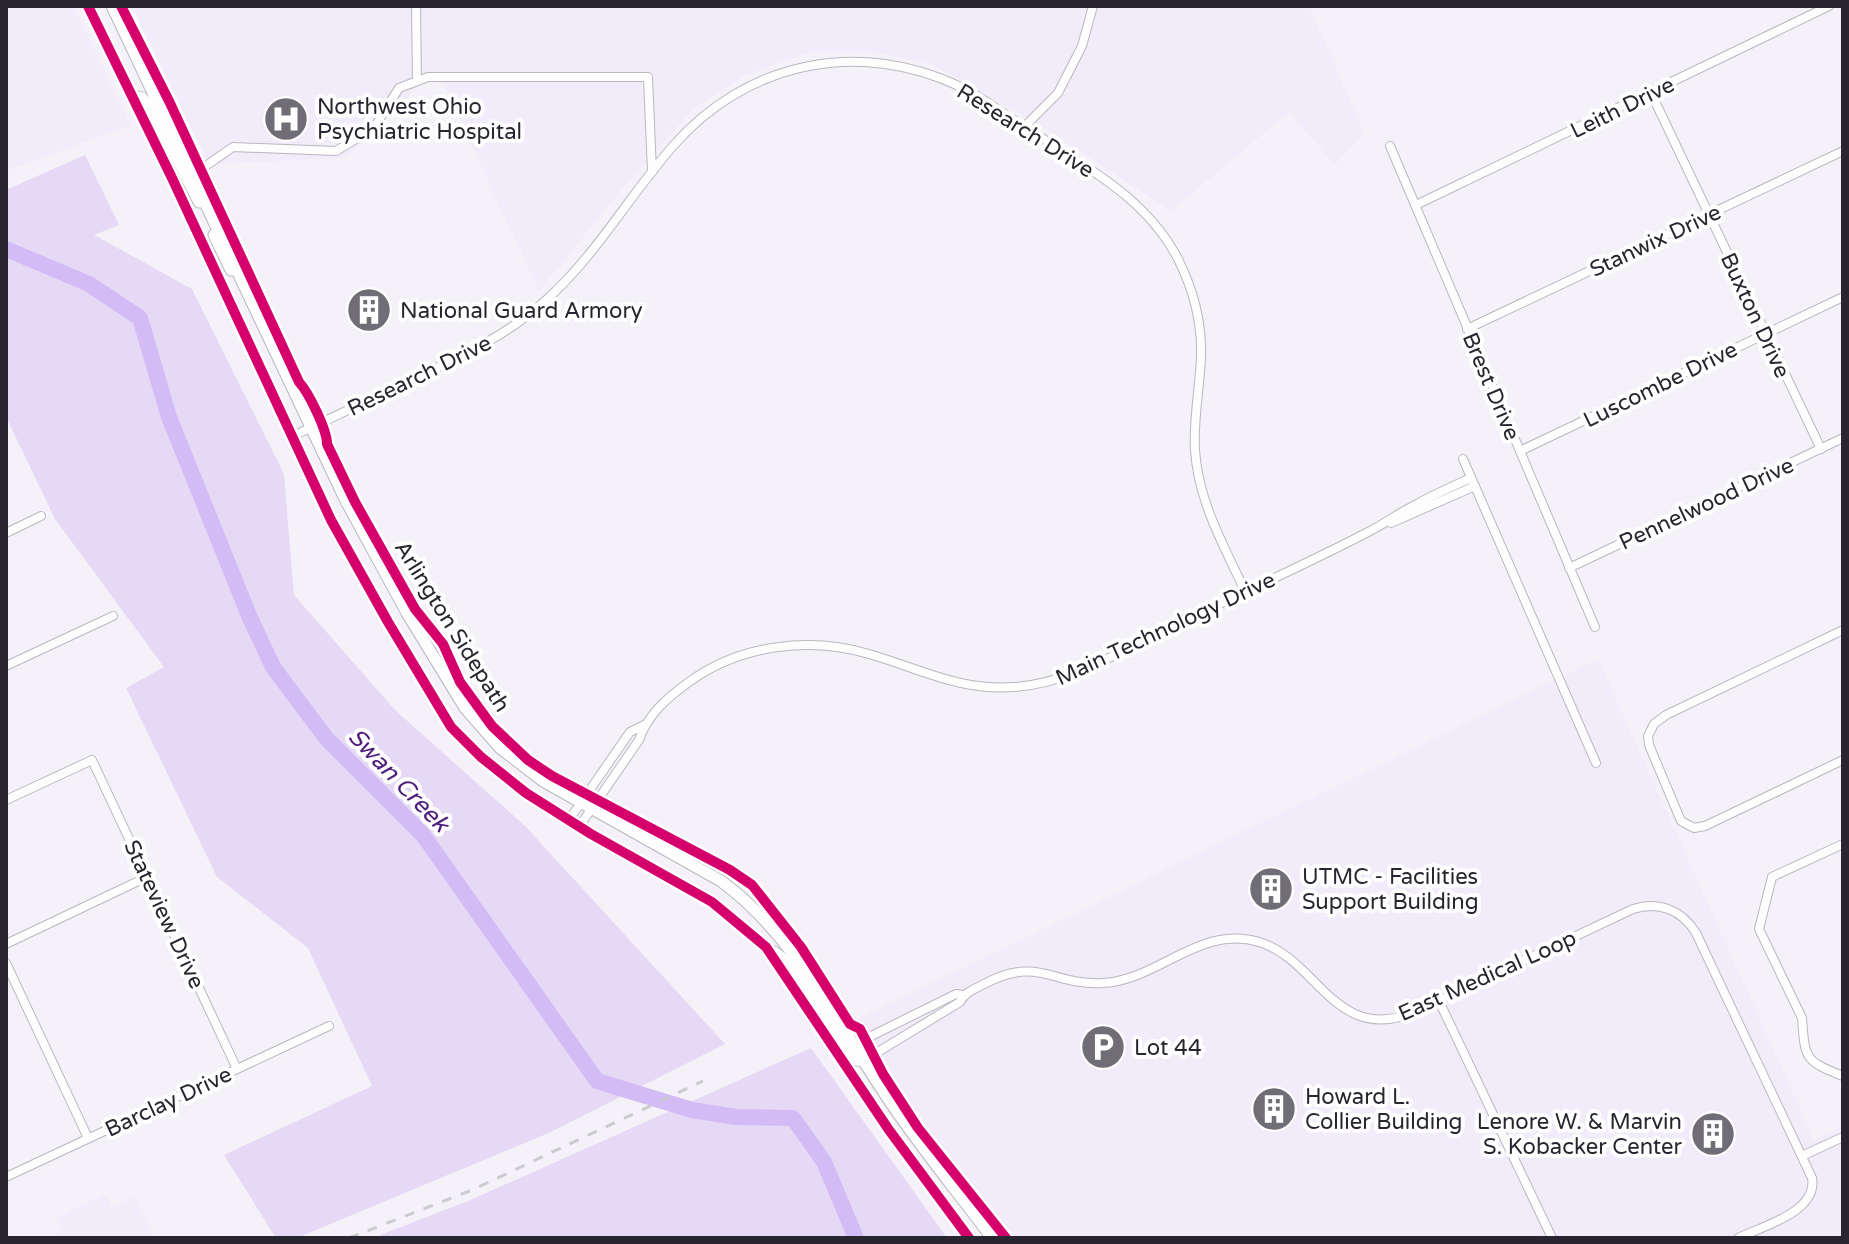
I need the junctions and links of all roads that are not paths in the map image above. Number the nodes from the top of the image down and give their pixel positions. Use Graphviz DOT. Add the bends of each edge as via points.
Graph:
graph roads {
  1 [pos="88,6"];
  2 [pos="112,6"];
  3 [pos="416,6"];
  4 [pos="1093,6"];
  5 [pos="1829,6"];
  6 [pos="417,81"];
  7 [pos="1651,93"];
  8 [pos="132,96"];
  9 [pos="1024,127"];
  10 [pos="1390,146"];
  11 [pos="1843,151"];
  12 [pos="652,172"];
  13 [pos="194,174"];
  14 [pos="1416,205"];
  15 [pos="1709,215"];
  16 [pos="1843,297"];
  17 [pos="259,315"];
  18 [pos="1467,329"];
  19 [pos="1765,334"];
  20 [pos="311,427"];
  21 [pos="291,437"];
  22 [pos="1843,438"];
  23 [pos="1821,449"];
  24 [pos="1520,451"];
  25 [pos="1463,459"];
  26 [pos="1473,482"];
  27 [pos="41,516"];
  28 [pos="6,533"];
  29 [pos="1569,568"];
  30 [pos="1245,591"];
  31 [pos="113,616"];
  32 [pos="1595,627"];
  33 [pos="1843,630"];
  34 [pos="6,666"];
  35 [pos="1843,760"];
  36 [pos="1596,763"];
  37 [pos="6,800"];
  38 [pos="585,806"];
  39 [pos="574,824"];
  40 [pos="1843,844"];
  41 [pos="147,877"];
  42 [pos="6,944"];
  43 [pos="766,947"];
  44 [pos="6,963"];
  45 [pos="964,995"];
  46 [pos="1439,1001"];
  47 [pos="329,1026"];
  48 [pos="853,1045"];
  49 [pos="863,1061"];
  50 [pos="237,1069"];
  51 [pos="1843,1076"];
  52 [pos="1843,1137"];
  53 [pos="88,1138"];
  54 [pos="1802,1156"];
  55 [pos="6,1177"];
  56 [pos="969,1238"];
  57 [pos="992,1238"];
  58 [pos="1552,1238"];
  59 [pos="1738,1238"];
  1 -- 8 [label="street"];
  2 -- 13 [label="street"];
  3 -- 6 [label="street"];
  4 -- 9 [label="street" via="1082,46 1058,93"];
  5 -- 7 [label="street, Leith Drive"];
  6 -- 12 [label="street" via="648,77"];
  6 -- 13 [label="street" via="399,88 374,128 336,151 233,147"];
  7 -- 14 [label="street, Leith Drive"];
  7 -- 15 [label="street, Buxton Drive"];
  8 -- 17 [label="street" via="150,106 224,259"];
  8 -- 21 [label="street"];
  9 -- 12 [label="street, Research Drive" via="961,87 914,70 829,62 785,71 740,89 694,122"];
  9 -- 30 [label="street, Research Drive" via="1127,194 1161,231 1184,272 1200,337 1195,430 1199,481"];
  10 -- 14 [label="street, Brest Drive"];
  11 -- 15 [label="street, Stanwix Drive"];
  12 -- 20 [label="street, Research Drive" via="561,286 513,327 480,348"];
  13 -- 17 [label="street"];
  14 -- 18 [label="street, Brest Drive"];
  15 -- 18 [label="street, Stanwix Drive"];
  15 -- 19 [label="street, Buxton Drive"];
  16 -- 19 [label="street, Luscombe Drive"];
  17 -- 20 [label="street"];
  18 -- 24 [label="street, Brest Drive"];
  19 -- 23 [label="street, Buxton Drive"];
  19 -- 24 [label="street, Luscombe Drive"];
  20 -- 21 [label="street, Research Drive"];
  20 -- 38 [label="street" via="372,552 465,708 520,765"];
  21 -- 39 [label="street" via="346,550 451,727 526,793"];
  22 -- 23 [label="street, Pennelwood Drive"];
  23 -- 29 [label="street, Pennelwood Drive"];
  24 -- 29 [label="street, Brest Drive"];
  25 -- 26 [label="street"];
  26 -- 30 [label="street, Main Technology Drive" via="1420,512"];
  26 -- 36 [label="street"];
  27 -- 28 [label="street"];
  29 -- 32 [label="street, Brest Drive"];
  30 -- 38 [label="street, Main Technology Drive" via="1077,672 1019,687 952,682 840,647 789,646 725,661 669,698"];
  31 -- 34 [label="street"];
  33 -- 35 [label="street" via="1659,719 1648,736 1681,821 1694,828"];
  37 -- 41 [label="street, Stateview Drive" via="92,760"];
  38 -- 39 [label="street, Main Technology Drive"];
  38 -- 48 [label="street" via="747,900 794,956"];
  39 -- 43 [label="street" via="712,902"];
  40 -- 51 [label="street" via="1772,877 1759,929 1802,1018 1808,1056 1815,1065"];
  41 -- 42 [label="street"];
  41 -- 50 [label="street, Stateview Drive"];
  43 -- 49 [label="street" via="793,968 846,1052"];
  43 -- 56 [label="street"];
  44 -- 53 [label="street"];
  45 -- 46 [label="street, East Medical Loop" via="998,977 1026,971 1086,983 1115,982 1202,944 1235,938 1276,949 1333,1001 1361,1015 1401,1016"];
  45 -- 48 [label="street, East Medical Loop" via="956,994"];
  45 -- 49 [label="street, East Medical Loop"];
  46 -- 54 [label="street, East Medical Loop" via="1633,909 1671,910 1699,937"];
  46 -- 58 [label="street"];
  47 -- 50 [label="street, Barclay Drive"];
  48 -- 49 [label="street"];
  49 -- 57 [label="street"];
  50 -- 53 [label="street, Barclay Drive"];
  52 -- 54 [label="street"];
  53 -- 55 [label="street, Barclay Drive"];
  54 -- 59 [label="street, East Medical Loop" via="1813,1183 1808,1201"];
}
